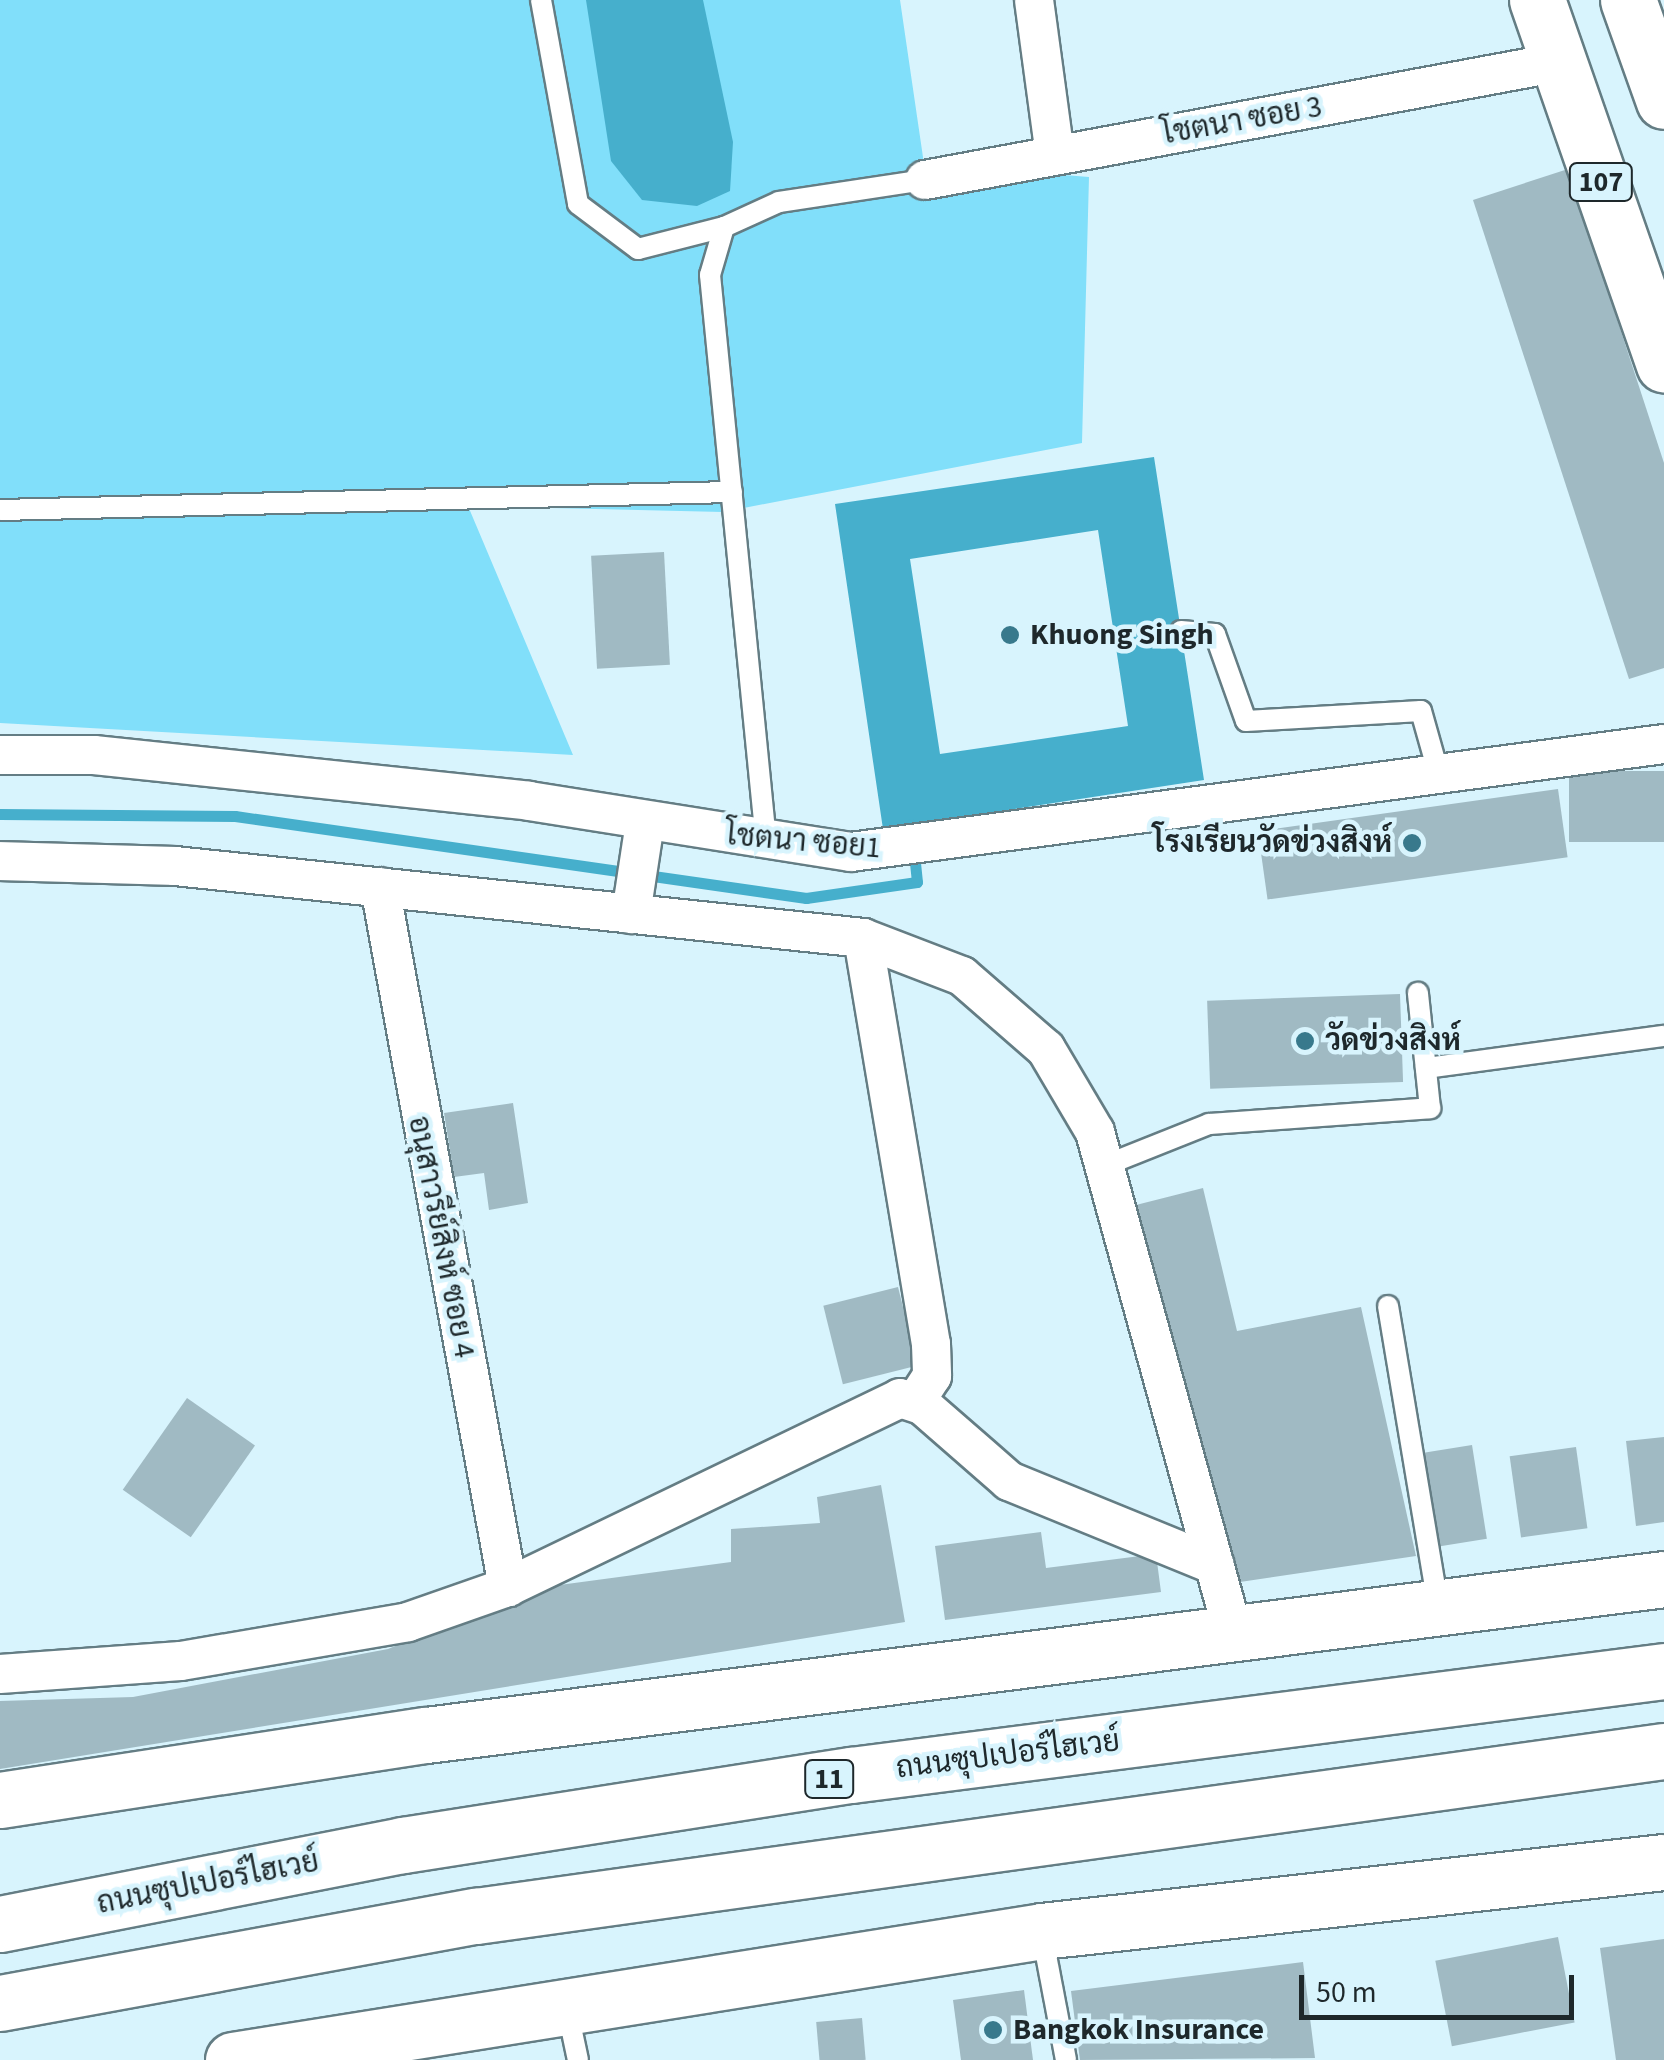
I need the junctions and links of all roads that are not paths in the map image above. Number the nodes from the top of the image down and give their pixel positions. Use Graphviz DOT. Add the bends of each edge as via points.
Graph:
graph roads {
  1 [pos="541,0"];
  2 [pos="1034,0"];
  3 [pos="1537,0"];
  4 [pos="1643,16"];
  5 [pos="1560,62"];
  6 [pos="1664,102"];
  7 [pos="1055,156"];
  8 [pos="925,180"];
  9 [pos="724,228"];
  10 [pos="1664,364"];
  11 [pos="732,492"];
  12 [pos="0,510"];
  13 [pos="1181,631"];
  14 [pos="1664,744"];
  15 [pos="0,755"];
  16 [pos="1440,775"];
  17 [pos="644,823"];
  18 [pos="766,842"];
  19 [pos="0,862"];
  20 [pos="380,887"];
  21 [pos="631,914"];
  22 [pos="863,938"];
  23 [pos="1418,993"];
  24 [pos="1664,1036"];
  25 [pos="1426,1068"];
  26 [pos="1106,1166"];
  27 [pos="1388,1306"];
  28 [pos="916,1401"];
  29 [pos="1215,1566"];
  30 [pos="1664,1579"];
  31 [pos="508,1587"];
  32 [pos="1438,1610"];
  33 [pos="1234,1636"];
  34 [pos="1664,1671"];
  35 [pos="0,1674"];
  36 [pos="1664,1752"];
  37 [pos="0,1800"];
  38 [pos="1664,1862"];
  39 [pos="0,1924"];
  40 [pos="1042,1931"];
  41 [pos="565,2002"];
  42 [pos="0,2003"];
  43 [pos="232,2060"];
  44 [pos="578,2060"];
  45 [pos="1066,2060"];
  1 -- 9 [label="lane" via="578,204 638,250"];
  2 -- 7 [label="street"];
  3 -- 5 [label="main road, 107"];
  4 -- 6 [label="main road"];
  5 -- 7 [label="street, โชตนา ซอย 3"];
  5 -- 10 [label="main road, 107"];
  7 -- 8 [label="street, โชตนา ซอย 3"];
  8 -- 9 [label="lane" via="779,202"];
  9 -- 11 [label="lane" via="710,275"];
  11 -- 12 [label="lane"];
  11 -- 18 [label="lane"];
  13 -- 16 [label="lane" via="1215,634 1246,721 1422,711"];
  14 -- 16 [label="street, โชตนา ซอย1"];
  15 -- 17 [label="street, โชตนา ซอย1" via="94,754 529,801"];
  16 -- 18 [label="street, โชตนา ซอย1" via="938,847"];
  17 -- 18 [label="street, โชตนา ซอย1"];
  17 -- 21 [label="street"];
  19 -- 20 [label="street" via="174,866"];
  20 -- 21 [label="street"];
  20 -- 31 [label="street, อนุสาวรีย์สิงห์ ซอย 4"];
  21 -- 22 [label="street"];
  22 -- 26 [label="street" via="934,960 1021,1021 1072,1086"];
  22 -- 28 [label="street" via="931,1344 932,1376"];
  23 -- 25 [label="lane"];
  24 -- 25 [label="lane"];
  25 -- 26 [label="lane" via="1430,1108 1210,1124"];
  26 -- 29 [label="street"];
  27 -- 32 [label="lane"];
  28 -- 29 [label="street" via="1009,1481"];
  28 -- 31 [label="street" via="894,1399 848,1418"];
  29 -- 33 [label="street"];
  30 -- 32 [label="main road"];
  31 -- 35 [label="street" via="408,1622 255,1652"];
  32 -- 33 [label="main road"];
  33 -- 37 [label="main road" via="406,1738"];
  34 -- 39 [label="main road, ถนนซุปเปอร์ไฮเวย์ / 11" via="851,1775 404,1846"];
  36 -- 42 [label="main road" via="476,1916"];
  38 -- 40 [label="main road"];
  40 -- 41 [label="main road"];
  40 -- 45 [label="lane"];
  41 -- 43 [label="main road"];
  41 -- 44 [label="lane"];
}
